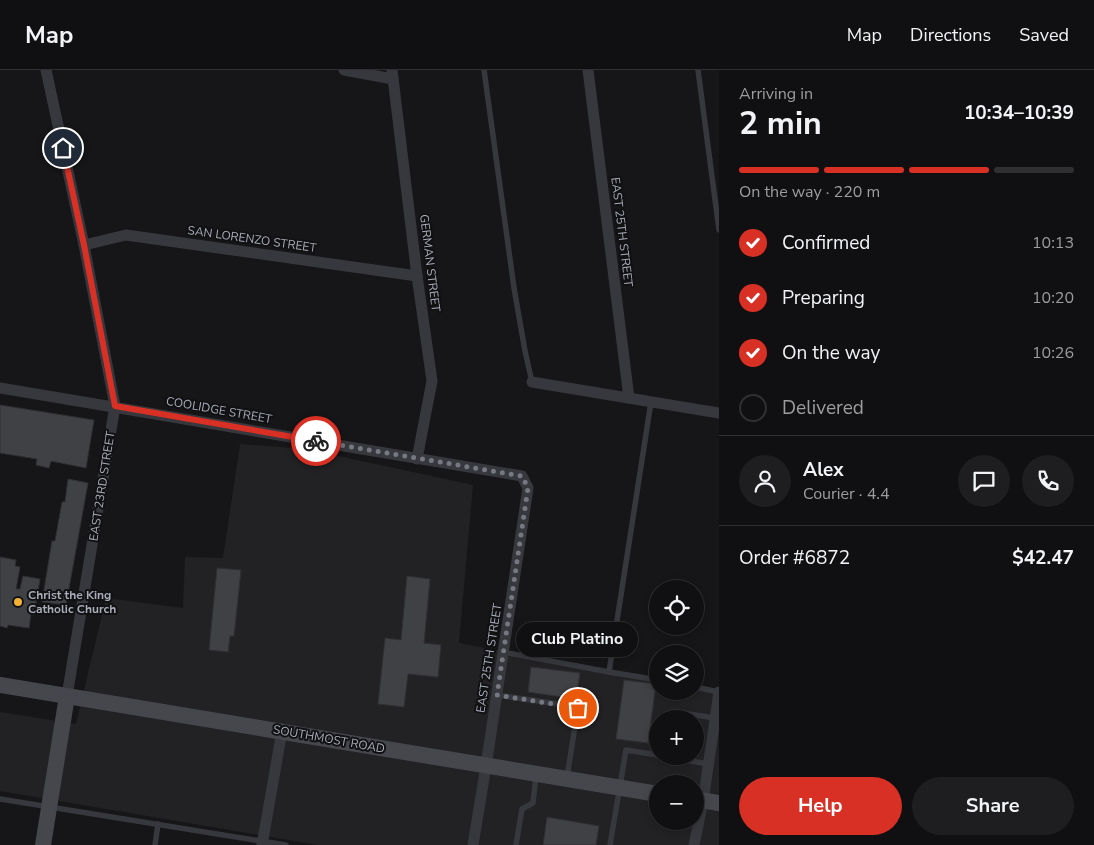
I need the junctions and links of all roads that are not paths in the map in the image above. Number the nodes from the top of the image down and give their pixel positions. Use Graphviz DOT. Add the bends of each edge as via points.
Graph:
graph roads {
  1 [pos="46,70"];
  2 [pos="344,70"];
  3 [pos="484,70"];
  4 [pos="588,70"];
  5 [pos="698,70"];
  6 [pos="392,74"];
  7 [pos="719,230"];
  8 [pos="84,245"];
  9 [pos="417,276"];
  10 [pos="532,382"];
  11 [pos="0,388"];
  12 [pos="629,398"];
  13 [pos="651,402"];
  14 [pos="115,406"];
  15 [pos="719,413"];
  16 [pos="417,458"];
  17 [pos="522,476"];
  18 [pos="504,652"];
  19 [pos="609,672"];
  20 [pos="649,679"];
  21 [pos="0,685"];
  22 [pos="704,689"];
  23 [pos="719,692"];
  24 [pos="497,695"];
  25 [pos="67,696"];
  26 [pos="704,716"];
  27 [pos="715,718"];
  28 [pos="282,731"];
  29 [pos="649,754"];
  30 [pos="704,763"];
  31 [pos="708,764"];
  32 [pos="486,766"];
  33 [pos="537,774"];
  34 [pos="567,779"];
  35 [pos="704,780"];
  36 [pos="620,788"];
  37 [pos="649,793"];
  38 [pos="0,799"];
  39 [pos="704,801"];
  40 [pos="719,803"];
  41 [pos="49,807"];
  42 [pos="158,824"];
  43 [pos="696,830"];
  44 [pos="263,843"];
  45 [pos="43,845"];
  46 [pos="155,845"];
  47 [pos="286,845"];
  48 [pos="473,845"];
  49 [pos="516,845"];
  50 [pos="610,845"];
  51 [pos="694,845"];
  1 -- 8 [label="street, EAST 23RD STREET"];
  2 -- 6 [label="street"];
  3 -- 10 [label="lane" via="514,288"];
  4 -- 12 [label="street, EAST 25TH STREET"];
  5 -- 7 [label="lane"];
  6 -- 9 [label="street, GERMAN STREET"];
  8 -- 9 [label="street, SAN LORENZO STREET" via="126,234"];
  8 -- 14 [label="street, EAST 23RD STREET"];
  9 -- 16 [label="street, GERMAN STREET" via="432,381"];
  10 -- 12 [label="street"];
  11 -- 14 [label="street, COOLIDGE STREET"];
  12 -- 13 [label="street"];
  13 -- 15 [label="street"];
  13 -- 19 [label="lane"];
  14 -- 16 [label="street, COOLIDGE STREET"];
  14 -- 25 [label="street, EAST 23RD STREET"];
  16 -- 17 [label="street, COOLIDGE STREET"];
  17 -- 18 [label="street, EAST 25TH STREET" via="528,488"];
  18 -- 19 [label="lane"];
  18 -- 24 [label="street, EAST 25TH STREET"];
  19 -- 20 [label="lane"];
  21 -- 25 [label="main road, SOUTHMOST ROAD"];
  22 -- 23 [label="lane"];
  23 -- 27 [label="street"];
  24 -- 32 [label="street, EAST 25TH STREET"];
  24 -- 34 [label="lane" via="578,708"];
  25 -- 28 [label="main road, SOUTHMOST ROAD"];
  25 -- 41 [label="main road, EAST 23RD STREET"];
  26 -- 27 [label="lane"];
  27 -- 31 [label="street"];
  28 -- 32 [label="main road, SOUTHMOST ROAD"];
  28 -- 44 [label="street"];
  29 -- 36 [label="lane" via="626,750"];
  30 -- 31 [label="lane"];
  31 -- 35 [label="street"];
  32 -- 33 [label="main road, SOUTHMOST ROAD"];
  32 -- 48 [label="street, EAST 25TH STREET"];
  33 -- 34 [label="main road, SOUTHMOST ROAD"];
  33 -- 49 [label="lane" via="532,803 522,809"];
  34 -- 36 [label="main road, SOUTHMOST ROAD"];
  36 -- 37 [label="main road, SOUTHMOST ROAD"];
  36 -- 50 [label="lane"];
  38 -- 41 [label="lane"];
  39 -- 40 [label="main road"];
  41 -- 42 [label="lane"];
  41 -- 45 [label="main road, EAST 23RD STREET"];
  42 -- 44 [label="lane"];
  42 -- 46 [label="lane"];
  43 -- 51 [label="street"];
  44 -- 47 [label="lane"];
}
